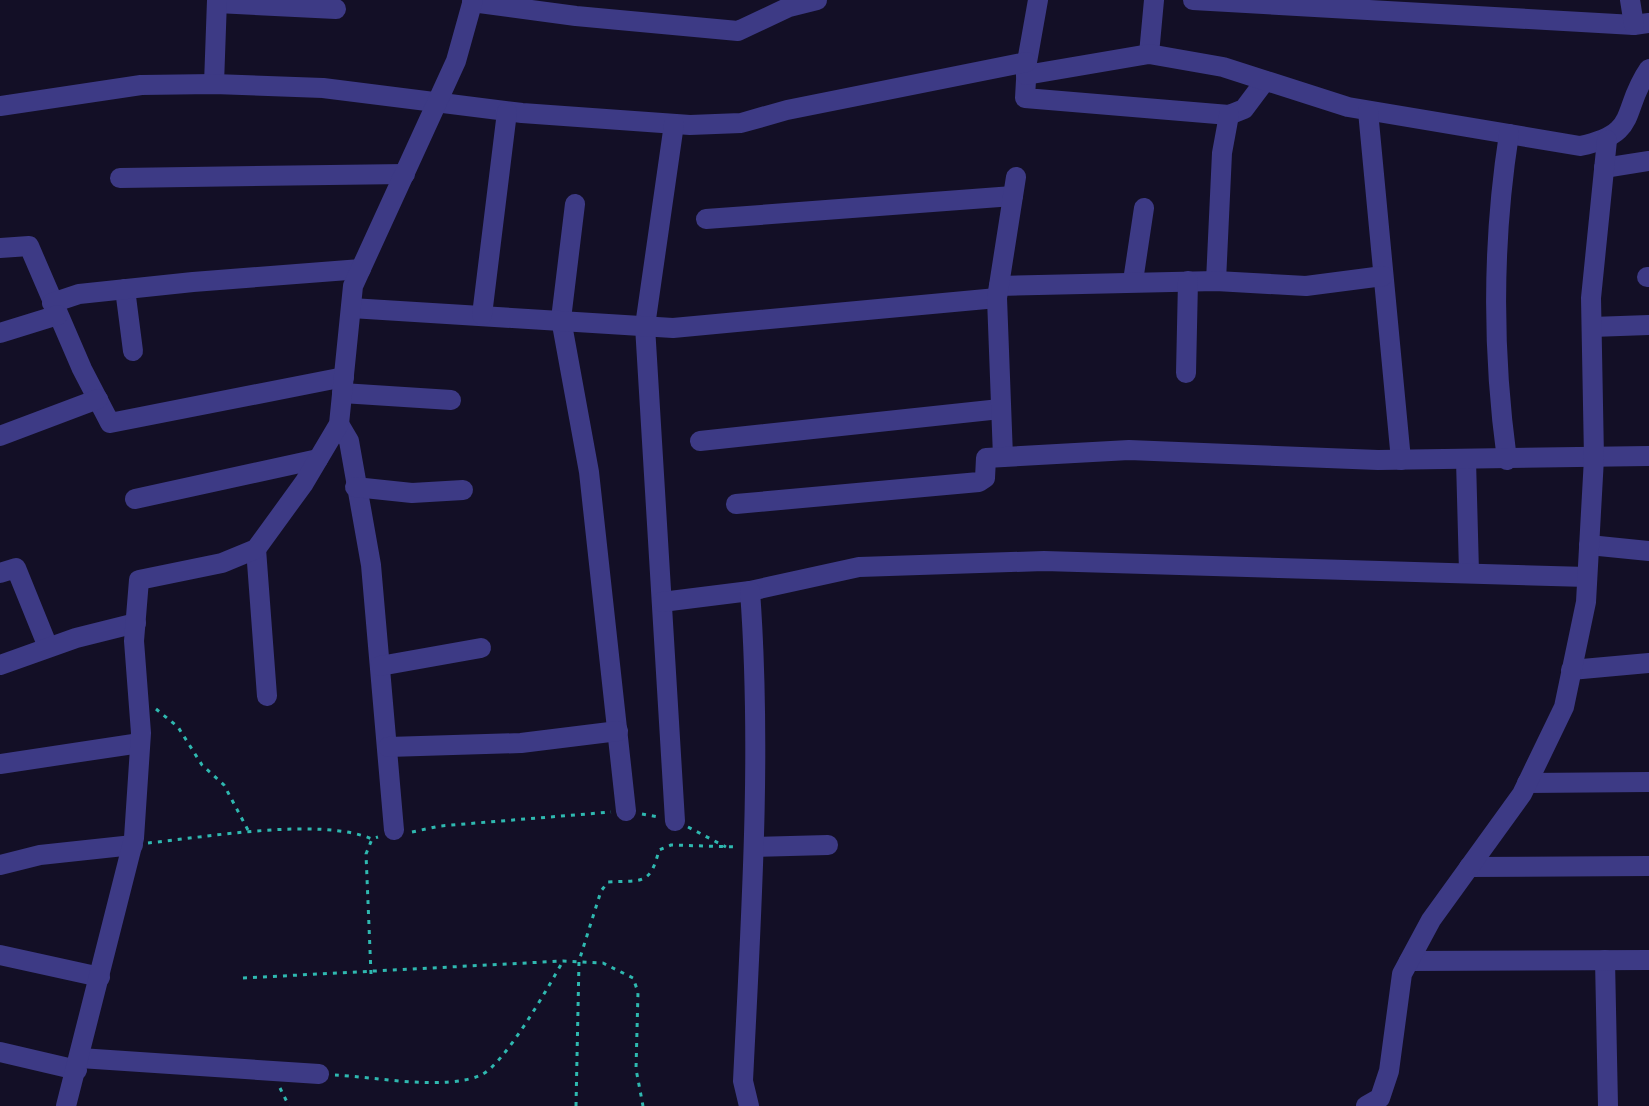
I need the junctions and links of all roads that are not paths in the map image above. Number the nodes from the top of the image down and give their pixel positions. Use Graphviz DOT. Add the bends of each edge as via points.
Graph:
graph roads {
  1 [pos="817,0"];
  2 [pos="1038,0"];
  3 [pos="1154,0"];
  4 [pos="1193,0"];
  5 [pos="1630,0"];
  6 [pos="472,1"];
  7 [pos="217,2"];
  8 [pos="1290,4"];
  9 [pos="336,9"];
  10 [pos="1642,24"];
  11 [pos="1149,54"];
  12 [pos="1026,69"];
  13 [pos="1649,69"];
  14 [pos="1265,81"];
  15 [pos="214,84"];
  16 [pos="437,105"];
  17 [pos="0,106"];
  18 [pos="1368,111"];
  19 [pos="507,112"];
  20 [pos="1229,115"];
  21 [pos="674,124"];
  22 [pos="1509,134"];
  23 [pos="1607,140"];
  24 [pos="1649,161"];
  25 [pos="1604,168"];
  26 [pos="405,174"];
  27 [pos="120,178"];
  28 [pos="575,204"];
  29 [pos="1144,208"];
  30 [pos="706,219"];
  31 [pos="0,248"];
  32 [pos="361,269"];
  33 [pos="1383,276"];
  34 [pos="1133,281"];
  35 [pos="1188,281"];
  36 [pos="1216,281"];
  37 [pos="125,289"];
  38 [pos="998,292"];
  39 [pos="351,308"];
  40 [pos="55,309"];
  41 [pos="482,315"];
  42 [pos="561,319"];
  43 [pos="1649,325"];
  44 [pos="645,326"];
  45 [pos="1592,327"];
  46 [pos="0,333"];
  47 [pos="133,351"];
  48 [pos="1186,373"];
  49 [pos="343,385"];
  50 [pos="98,399"];
  51 [pos="451,400"];
  52 [pos="1000,409"];
  53 [pos="339,424"];
  54 [pos="0,436"];
  55 [pos="700,441"];
  56 [pos="1649,456"];
  57 [pos="1003,457"];
  58 [pos="1594,458"];
  59 [pos="318,459"];
  60 [pos="1401,460"];
  61 [pos="1466,460"];
  62 [pos="1507,460"];
  63 [pos="355,487"];
  64 [pos="463,490"];
  65 [pos="135,499"];
  66 [pos="736,504"];
  67 [pos="1589,545"];
  68 [pos="256,549"];
  69 [pos="1649,551"];
  70 [pos="1469,572"];
  71 [pos="0,573"];
  72 [pos="1587,577"];
  73 [pos="750,591"];
  74 [pos="662,602"];
  75 [pos="136,623"];
  76 [pos="48,647"];
  77 [pos="481,648"];
  78 [pos="1649,663"];
  79 [pos="0,665"];
  80 [pos="380,666"];
  81 [pos="1571,670"];
  82 [pos="267,696"];
  83 [pos="618,731"];
  84 [pos="140,743"];
  85 [pos="388,747"];
  86 [pos="0,764"];
  87 [pos="1649,782"];
  88 [pos="1527,783"];
  89 [pos="626,811"];
  90 [pos="675,821"];
  91 [pos="394,830"];
  92 [pos="133,845"];
  93 [pos="828,845"];
  94 [pos="754,847"];
  95 [pos="0,865"];
  96 [pos="1649,866"];
  97 [pos="1469,867"];
  98 [pos="0,955"];
  99 [pos="1605,960"];
  100 [pos="1649,960"];
  101 [pos="1409,961"];
  102 [pos="100,977"];
  103 [pos="0,1052"];
  104 [pos="79,1064"];
  105 [pos="319,1074"];
  106 [pos="66,1106"];
  107 [pos="749,1106"];
  108 [pos="1366,1106"];
  109 [pos="1608,1106"];
  1 -- 6 [label="street" via="738,31"];
  2 -- 12 [label="street"];
  3 -- 11 [label="street"];
  4 -- 8 [label="street"];
  5 -- 10 [label="street"];
  6 -- 16 [label="street"];
  7 -- 9 [label="street"];
  7 -- 15 [label="street"];
  8 -- 10 [label="street"];
  11 -- 12 [label="street"];
  11 -- 14 [label="street" via="1207,63"];
  12 -- 20 [label="street" via="1025,98"];
  12 -- 21 [label="street" via="787,110 741,123"];
  13 -- 23 [label="street" via="1637,86 1628,122"];
  14 -- 18 [label="street"];
  14 -- 20 [label="street" via="1244,109"];
  15 -- 16 [label="street" via="323,88"];
  15 -- 17 [label="street" via="141,85"];
  16 -- 19 [label="street"];
  16 -- 26 [label="street"];
  18 -- 22 [label="street"];
  18 -- 33 [label="street"];
  19 -- 21 [label="street"];
  19 -- 41 [label="street"];
  20 -- 36 [label="street" via="1222,153"];
  21 -- 44 [label="street"];
  22 -- 23 [label="street" via="1580,146"];
  22 -- 62 [label="street" via="1499,202 1494,315"];
  23 -- 25 [label="street"];
  24 -- 25 [label="street"];
  25 -- 45 [label="street"];
  26 -- 27 [label="street"];
  26 -- 32 [label="street"];
  28 -- 42 [label="street"];
  29 -- 34 [label="street"];
  30 -- 38 [label="street" via="1014,186"];
  31 -- 40 [label="street" via="29,246"];
  32 -- 37 [label="street"];
  32 -- 39 [label="street"];
  33 -- 36 [label="street" via="1306,286"];
  33 -- 60 [label="street"];
  34 -- 35 [label="street"];
  34 -- 38 [label="street"];
  35 -- 36 [label="street"];
  35 -- 48 [label="street"];
  37 -- 40 [label="street" via="79,294"];
  37 -- 47 [label="street"];
  38 -- 44 [label="street" via="709,326"];
  38 -- 52 [label="street"];
  39 -- 41 [label="street"];
  39 -- 49 [label="street"];
  40 -- 46 [label="street"];
  40 -- 50 [label="street"];
  41 -- 42 [label="street"];
  42 -- 44 [label="street"];
  42 -- 83 [label="street" via="589,472"];
  43 -- 45 [label="street"];
  44 -- 74 [label="street"];
  45 -- 58 [label="street"];
  49 -- 50 [label="street" via="110,423"];
  49 -- 51 [label="street"];
  49 -- 53 [label="street"];
  50 -- 54 [label="street"];
  52 -- 55 [label="street"];
  52 -- 57 [label="street"];
  53 -- 59 [label="street"];
  53 -- 63 [label="street" via="349,441"];
  56 -- 58 [label="street"];
  57 -- 60 [label="street" via="1129,450"];
  57 -- 66 [label="street" via="986,458 985,478 979,482"];
  58 -- 62 [label="street"];
  58 -- 67 [label="street"];
  59 -- 65 [label="street"];
  59 -- 68 [label="street"];
  60 -- 61 [label="street"];
  61 -- 62 [label="street"];
  61 -- 70 [label="street"];
  63 -- 64 [label="street" via="412,493"];
  63 -- 80 [label="street" via="371,565"];
  67 -- 69 [label="street"];
  67 -- 72 [label="street"];
  68 -- 75 [label="street" via="222,563 139,580"];
  68 -- 82 [label="street"];
  70 -- 72 [label="street"];
  70 -- 73 [label="street" via="1044,561 859,567"];
  71 -- 76 [label="street" via="16,568"];
  72 -- 81 [label="street"];
  73 -- 74 [label="street"];
  73 -- 94 [label="street"];
  74 -- 90 [label="street"];
  75 -- 76 [label="street"];
  75 -- 84 [label="street"];
  76 -- 79 [label="street"];
  77 -- 80 [label="street"];
  78 -- 81 [label="street"];
  80 -- 85 [label="street"];
  81 -- 88 [label="street" via="1564,707"];
  83 -- 85 [label="street" via="521,743"];
  83 -- 89 [label="street"];
  84 -- 86 [label="street"];
  84 -- 92 [label="street"];
  85 -- 91 [label="street"];
  87 -- 88 [label="street"];
  88 -- 97 [label="street"];
  92 -- 95 [label="street"];
  92 -- 102 [label="street"];
  93 -- 94 [label="street"];
  94 -- 107 [label="street" via="743,1081"];
  96 -- 97 [label="street"];
  97 -- 101 [label="street"];
  98 -- 102 [label="street"];
  99 -- 100 [label="street"];
  99 -- 101 [label="street"];
  99 -- 109 [label="street"];
  101 -- 108 [label="street" via="1402,974 1389,1071 1380,1098"];
  102 -- 104 [label="street"];
  103 -- 104 [label="street"];
  104 -- 105 [label="street"];
  104 -- 106 [label="street"];
}
